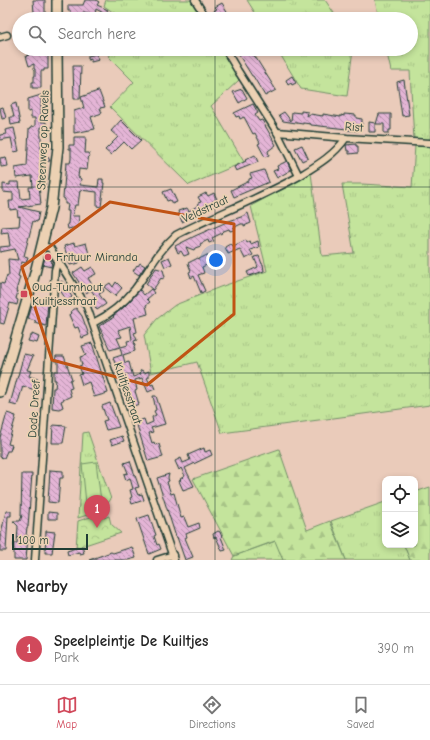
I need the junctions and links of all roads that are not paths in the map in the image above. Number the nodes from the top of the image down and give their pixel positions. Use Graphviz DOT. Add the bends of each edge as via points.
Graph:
graph roads {
  1 [pos="57,0"];
  2 [pos="194,0"];
  3 [pos="57,12"];
  4 [pos="202,12"];
  5 [pos="7,35"];
  6 [pos="0,37"];
  7 [pos="57,56"];
  8 [pos="229,56"];
  9 [pos="277,132"];
  10 [pos="346,138"];
  11 [pos="430,143"];
  12 [pos="299,176"];
  13 [pos="42,246"];
  14 [pos="58,260"];
  15 [pos="93,323"];
  16 [pos="0,392"];
  17 [pos="174,558"];
  18 [pos="35,560"];
  19 [pos="157,560"];
  1 -- 3 [label="main road"];
  2 -- 4 [label="street"];
  5 -- 6 [label="street"];
  7 -- 13 [label="main road, Steenweg op Ravels" via="56,161 52,208"];
  8 -- 9 [label="street"];
  9 -- 10 [label="street, Rist"];
  9 -- 12 [label="street"];
  10 -- 11 [label="street, Rist"];
  10 -- 12 [label="street, Veldstraat" via="323,162"];
  12 -- 15 [label="street, Veldstraat" via="176,235 158,254 140,283 124,302"];
  13 -- 14 [label="street, Kuiltjesstraat" via="50,248"];
  13 -- 16 [label="main road, Steenweg op Ravels"];
  14 -- 15 [label="street, Kuiltjesstraat" via="87,307"];
  14 -- 18 [label="street, Dode Dreef" via="55,270"];
  15 -- 17 [label="street, Kuiltjesstraat"];
  17 -- 19 [label="street"];
}
